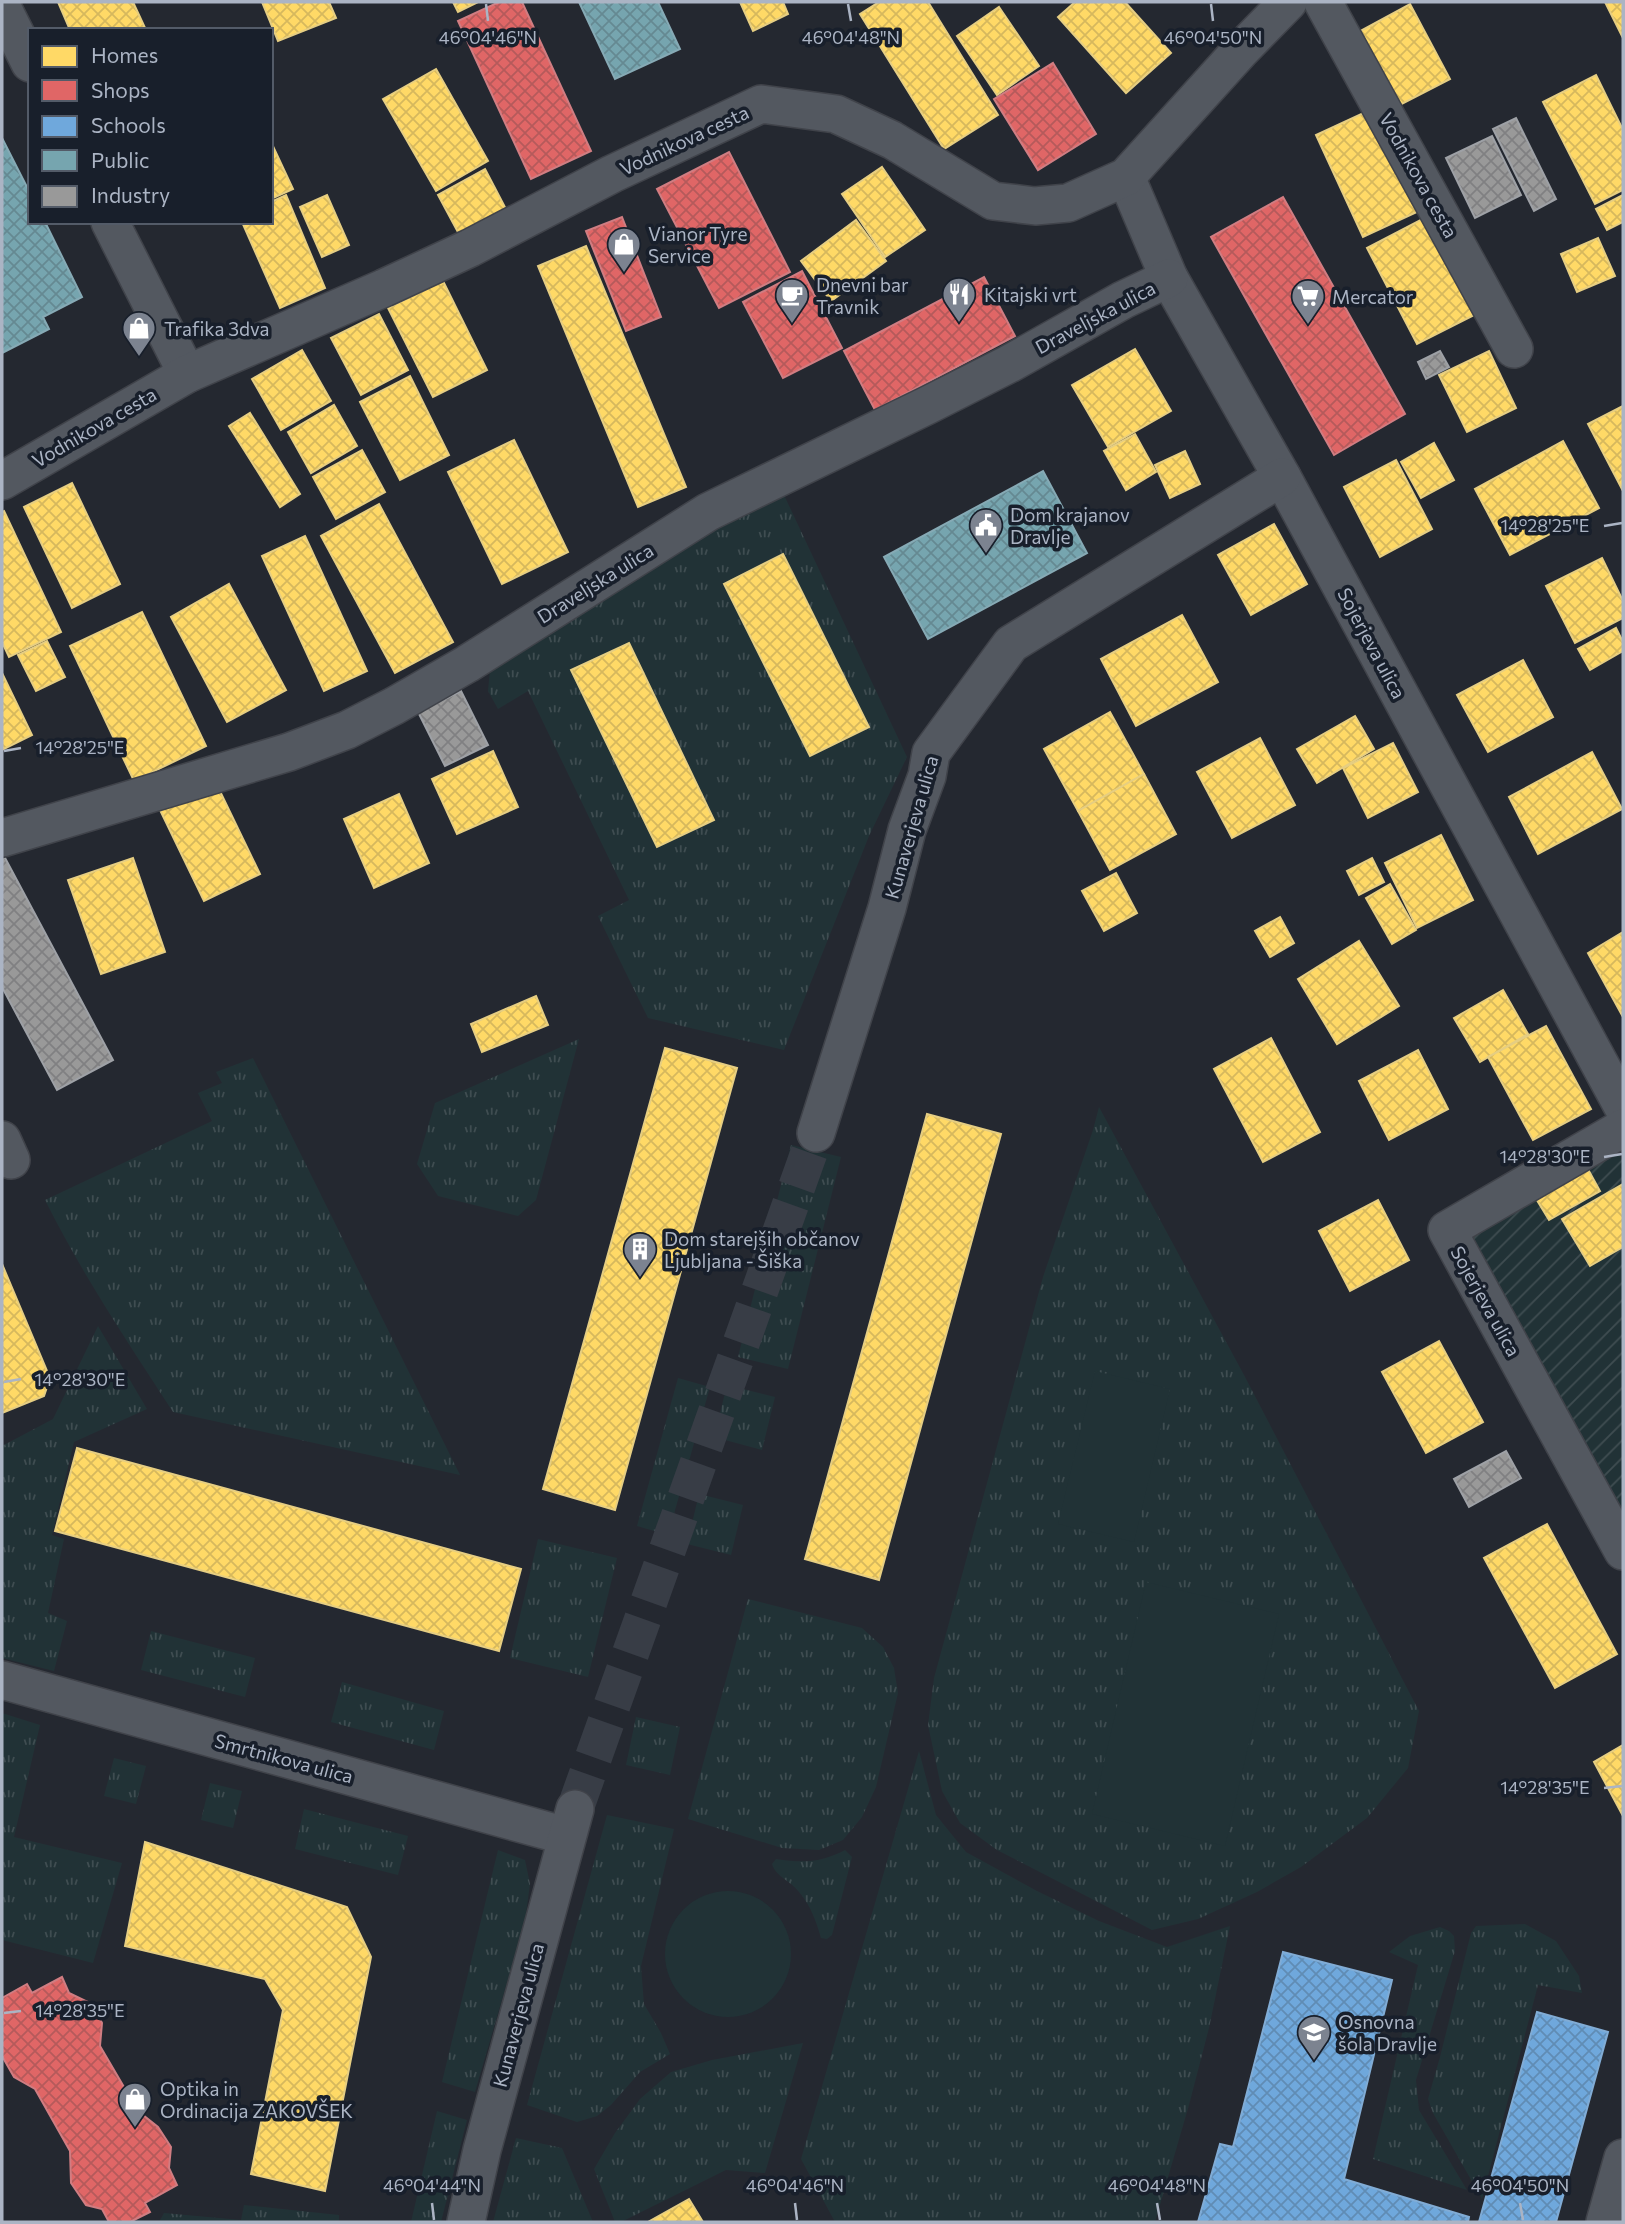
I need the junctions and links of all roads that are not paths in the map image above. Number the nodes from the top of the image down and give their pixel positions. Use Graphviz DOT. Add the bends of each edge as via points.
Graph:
graph roads {
  1 [pos="1288,2"];
  2 [pos="1323,2"];
  3 [pos="2,7"];
  4 [pos="28,59"];
  5 [pos="1126,177"];
  6 [pos="111,224"];
  7 [pos="1169,278"];
  8 [pos="1514,349"];
  9 [pos="187,374"];
  10 [pos="1282,477"];
  11 [pos="2,481"];
  12 [pos="2,838"];
  13 [pos="1623,1107"];
  14 [pos="1623,1128"];
  15 [pos="816,1133"];
  16 [pos="1623,1551"];
  17 [pos="2,1680"];
  18 [pos="571,1822"];
  19 [pos="1623,2158"];
  20 [pos="466,2222"];
  21 [pos="1605,2222"];
  1 -- 5 [label="street, Vodnikova cesta"];
  2 -- 8 [label="street, Vodnikova cesta"];
  3 -- 4 [label="street"];
  5 -- 7 [label="street, Sojerjeva ulica"];
  5 -- 9 [label="street, Vodnikova cesta" via="1068,203 1035,206 993,201 892,140 836,114 761,104 470,248"];
  6 -- 9 [label="street"];
  7 -- 10 [label="street, Sojerjeva ulica"];
  7 -- 12 [label="street, Draveljska ulica" via="1009,364 708,512 467,664 347,730 289,752"];
  9 -- 11 [label="street, Vodnikova cesta"];
  10 -- 13 [label="street, Sojerjeva ulica"];
  10 -- 15 [label="street, Kunaverjeva ulica" via="1011,644 931,753 928,776 907,831"];
  14 -- 16 [label="street, Sojerjeva ulica" via="1447,1230"];
  17 -- 18 [label="street, Smrtnikova ulica"];
  18 -- 20 [label="street, Kunaverjeva ulica"];
  19 -- 21 [label="street"];
}
